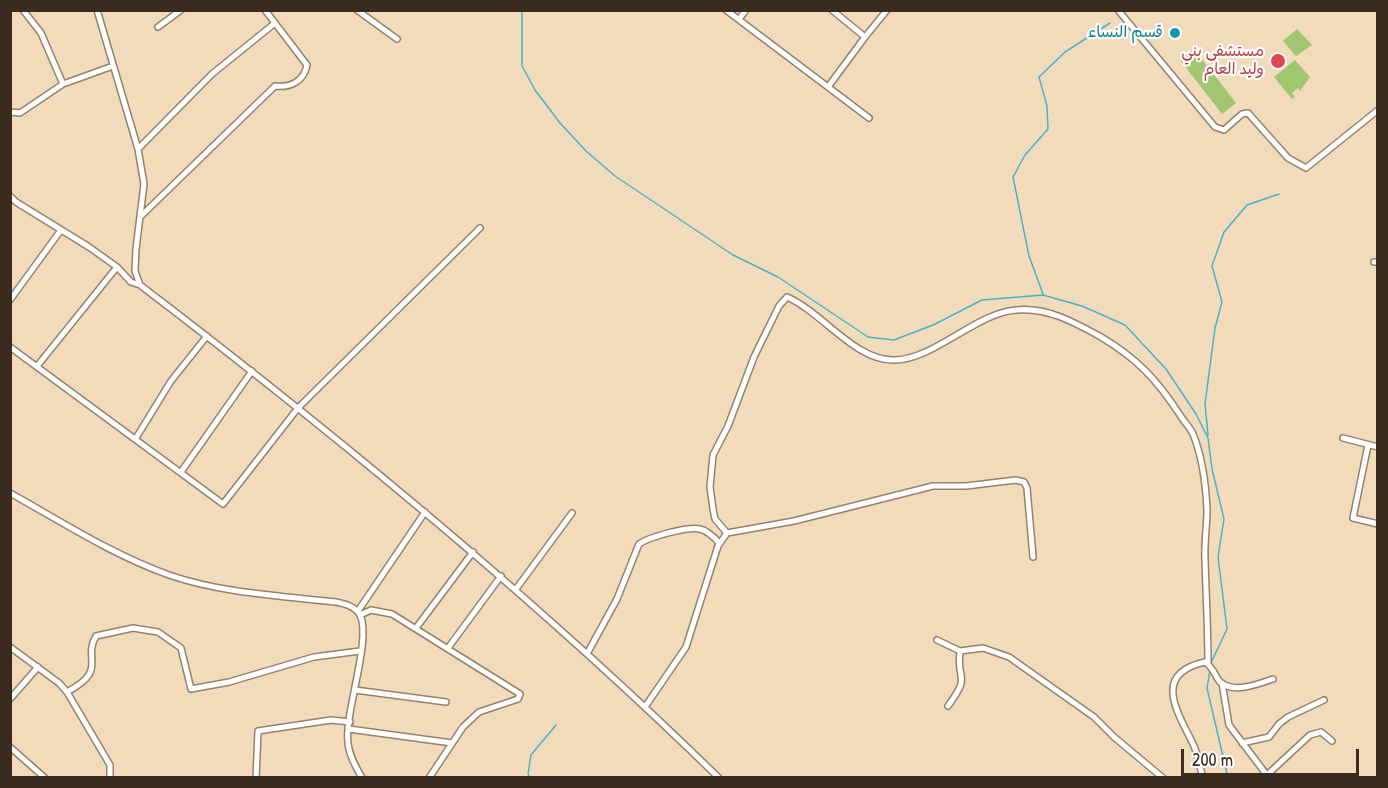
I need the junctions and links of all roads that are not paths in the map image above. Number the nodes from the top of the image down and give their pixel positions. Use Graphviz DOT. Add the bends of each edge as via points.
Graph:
graph roads {
  1 [pos="23,10"];
  2 [pos="97,10"];
  3 [pos="182,10"];
  4 [pos="265,10"];
  5 [pos="357,10"];
  6 [pos="726,10"];
  7 [pos="746,10"];
  8 [pos="832,10"];
  9 [pos="887,10"];
  10 [pos="1118,10"];
  11 [pos="739,19"];
  12 [pos="274,23"];
  13 [pos="158,27"];
  14 [pos="866,37"];
  15 [pos="397,39"];
  16 [pos="113,66"];
  17 [pos="63,84"];
  18 [pos="828,87"];
  19 [pos="1377,110"];
  20 [pos="10,112"];
  21 [pos="868,118"];
  22 [pos="138,149"];
  23 [pos="10,196"];
  24 [pos="140,217"];
  25 [pos="480,228"];
  26 [pos="61,230"];
  27 [pos="117,267"];
  28 [pos="140,285"];
  29 [pos="10,300"];
  30 [pos="207,336"];
  31 [pos="10,347"];
  32 [pos="38,365"];
  33 [pos="252,371"];
  34 [pos="298,408"];
  35 [pos="136,438"];
  36 [pos="1343,438"];
  37 [pos="1368,445"];
  38 [pos="1377,447"];
  39 [pos="181,472"];
  40 [pos="10,493"];
  41 [pos="425,512"];
  42 [pos="572,513"];
  43 [pos="1377,524"];
  44 [pos="727,533"];
  45 [pos="719,543"];
  46 [pos="473,552"];
  47 [pos="1033,557"];
  48 [pos="501,576"];
  49 [pos="516,589"];
  50 [pos="359,613"];
  51 [pos="416,628"];
  52 [pos="937,640"];
  53 [pos="10,647"];
  54 [pos="448,648"];
  55 [pos="360,651"];
  56 [pos="960,651"];
  57 [pos="588,652"];
  58 [pos="1207,663"];
  59 [pos="38,667"];
  60 [pos="1273,679"];
  61 [pos="1222,683"];
  62 [pos="355,690"];
  63 [pos="67,692"];
  64 [pos="10,699"];
  65 [pos="1324,700"];
  66 [pos="446,702"];
  67 [pos="948,706"];
  68 [pos="645,707"];
  69 [pos="350,722"];
  70 [pos="349,729"];
  71 [pos="1332,741"];
  72 [pos="452,743"];
  73 [pos="1242,743"];
  74 [pos="10,747"];
  75 [pos="1269,776"];
  76 [pos="45,777"];
  77 [pos="110,777"];
  78 [pos="256,777"];
  79 [pos="362,777"];
  80 [pos="429,777"];
  81 [pos="719,777"];
  82 [pos="1163,777"];
  83 [pos="1203,777"];
  1 -- 17 [label="street" via="41,33"];
  2 -- 16 [label="street"];
  3 -- 13 [label="street"];
  4 -- 12 [label="street"];
  5 -- 15 [label="street"];
  6 -- 11 [label="street"];
  7 -- 11 [label="street"];
  8 -- 14 [label="street"];
  9 -- 14 [label="street"];
  10 -- 19 [label="street" via="1215,127 1224,130 1242,114 1248,114 1288,159 1306,168"];
  11 -- 18 [label="street"];
  12 -- 22 [label="street" via="212,74"];
  12 -- 24 [label="street" via="307,65 305,74 295,84 274,86"];
  14 -- 18 [label="street"];
  16 -- 17 [label="street"];
  16 -- 22 [label="street"];
  17 -- 20 [label="street" via="20,112"];
  18 -- 21 [label="street"];
  22 -- 24 [label="street" via="144,184"];
  23 -- 26 [label="street"];
  24 -- 28 [label="street" via="135,271"];
  25 -- 34 [label="street"];
  26 -- 27 [label="street"];
  26 -- 29 [label="street"];
  27 -- 28 [label="street" via="131,282"];
  27 -- 32 [label="street"];
  28 -- 30 [label="street"];
  30 -- 33 [label="street"];
  30 -- 35 [label="street" via="171,381"];
  31 -- 32 [label="street"];
  32 -- 35 [label="street"];
  33 -- 34 [label="street"];
  33 -- 39 [label="street"];
  34 -- 39 [label="street" via="223,504"];
  34 -- 41 [label="street"];
  35 -- 39 [label="street"];
  36 -- 37 [label="street"];
  37 -- 38 [label="street"];
  37 -- 43 [label="street" via="1353,518"];
  40 -- 50 [label="street" via="127,558 170,575 336,602"];
  41 -- 46 [label="street"];
  41 -- 50 [label="street"];
  42 -- 49 [label="street"];
  44 -- 45 [label="street"];
  44 -- 47 [label="street" via="794,521 933,486 1016,480 1028,488"];
  44 -- 58 [label="street" via="715,519 710,487 713,455 754,357 787,297 858,348 896,360 926,350 1000,313 1039,311 1066,318 1139,362 1193,433 1207,509"];
  45 -- 57 [label="street" via="699,528 686,528 639,544 617,599"];
  45 -- 68 [label="street" via="686,647"];
  46 -- 48 [label="street"];
  46 -- 51 [label="street"];
  48 -- 49 [label="street"];
  48 -- 54 [label="street"];
  49 -- 57 [label="street"];
  50 -- 51 [label="street" via="381,610"];
  50 -- 55 [label="street"];
  51 -- 54 [label="street"];
  52 -- 56 [label="street"];
  53 -- 59 [label="street"];
  54 -- 72 [label="street" via="520,694 518,699 479,712"];
  55 -- 62 [label="street"];
  55 -- 63 [label="street" via="314,657 191,689 181,648 158,632 133,628 96,636 91,671 86,680"];
  56 -- 67 [label="street" via="962,687"];
  56 -- 82 [label="street" via="983,648 1005,655 1087,712"];
  57 -- 68 [label="street"];
  58 -- 61 [label="street"];
  58 -- 83 [label="street" via="1178,676 1172,692"];
  59 -- 63 [label="street"];
  59 -- 64 [label="street"];
  60 -- 61 [label="street" via="1245,687"];
  61 -- 73 [label="street" via="1229,725"];
  62 -- 66 [label="street"];
  62 -- 69 [label="street"];
  63 -- 77 [label="street" via="110,765"];
  65 -- 73 [label="street" via="1288,717 1269,737"];
  68 -- 81 [label="street"];
  69 -- 70 [label="street"];
  69 -- 78 [label="street" via="331,720 258,731"];
  70 -- 72 [label="street"];
  70 -- 79 [label="street" via="350,754"];
  71 -- 75 [label="street" via="1321,732 1310,735"];
  72 -- 80 [label="street"];
  73 -- 75 [label="street"];
  74 -- 76 [label="street"];
}
